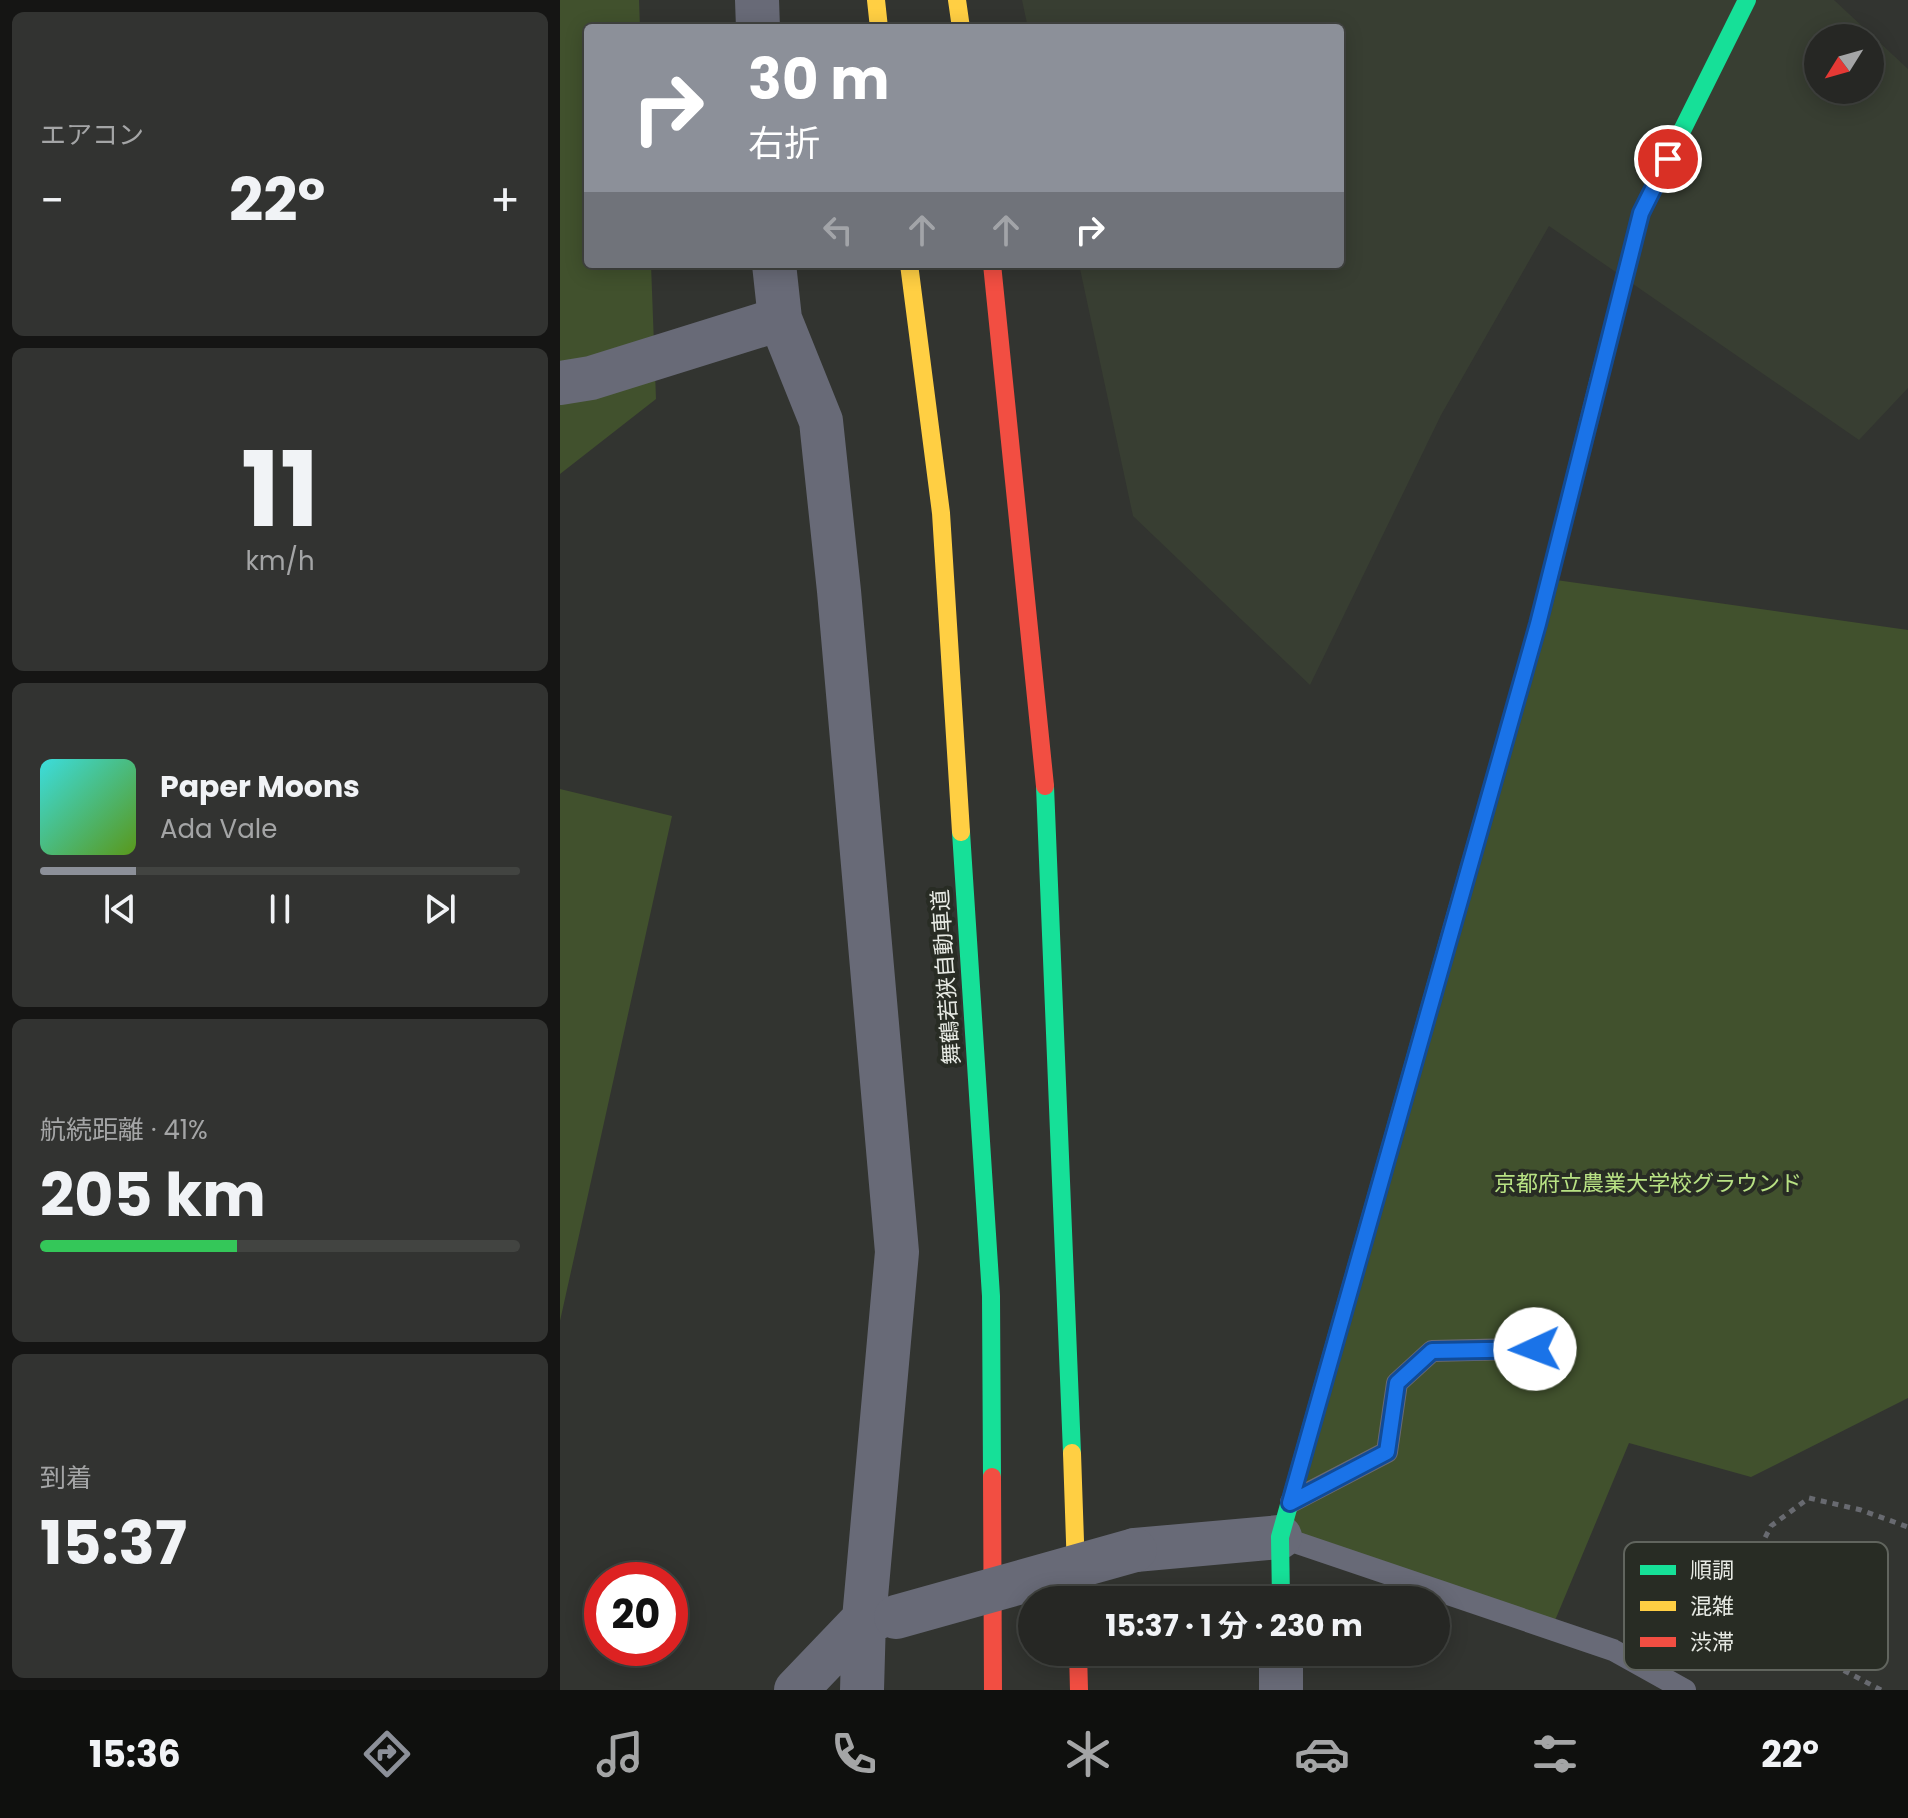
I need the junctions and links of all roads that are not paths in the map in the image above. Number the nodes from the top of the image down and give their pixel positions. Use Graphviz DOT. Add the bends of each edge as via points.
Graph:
graph roads {
  1 [pos="757,0"];
  2 [pos="876,0"];
  3 [pos="957,0"];
  4 [pos="1747,0"];
  5 [pos="758,24"];
  6 [pos="879,24"];
  7 [pos="960,24"];
  8 [pos="774,268"];
  9 [pos="910,268"];
  10 [pos="992,268"];
  11 [pos="780,319"];
  12 [pos="560,383"];
  13 [pos="1560,1348"];
  14 [pos="1285,1520"];
  15 [pos="1077,1586"];
  16 [pos="1282,1586"];
  17 [pos="880,1618"];
  18 [pos="1624,1656"];
  19 [pos="1078,1666"];
  20 [pos="1281,1666"];
  21 [pos="1649,1670"];
  22 [pos="796,1690"];
  23 [pos="862,1690"];
  24 [pos="993,1690"];
  25 [pos="1079,1690"];
  26 [pos="1281,1690"];
  27 [pos="1685,1690"];
  1 -- 5 [label="street"];
  2 -- 6 [label="main road"];
  3 -- 7 [label="main road"];
  4 -- 14 [label="main road" via="1641,213 1538,624"];
  8 -- 11 [label="street"];
  9 -- 24 [label="main road, 舞鶴若狭自動車道" via="941,513 991,1296"];
  10 -- 15 [label="main road" via="1046,798"];
  11 -- 12 [label="street"];
  11 -- 17 [label="street" via="821,421 897,1252"];
  13 -- 14 [label="lane" via="1432,1351 1397,1383 1387,1452"];
  14 -- 16 [label="main road"];
  14 -- 17 [label="street, bridge" via="1135,1550"];
  14 -- 18 [label="lane"];
  17 -- 22 [label="street"];
  17 -- 23 [label="street"];
  19 -- 25 [label="main road"];
  20 -- 26 [label="street"];
  21 -- 27 [label="lane"];
}
